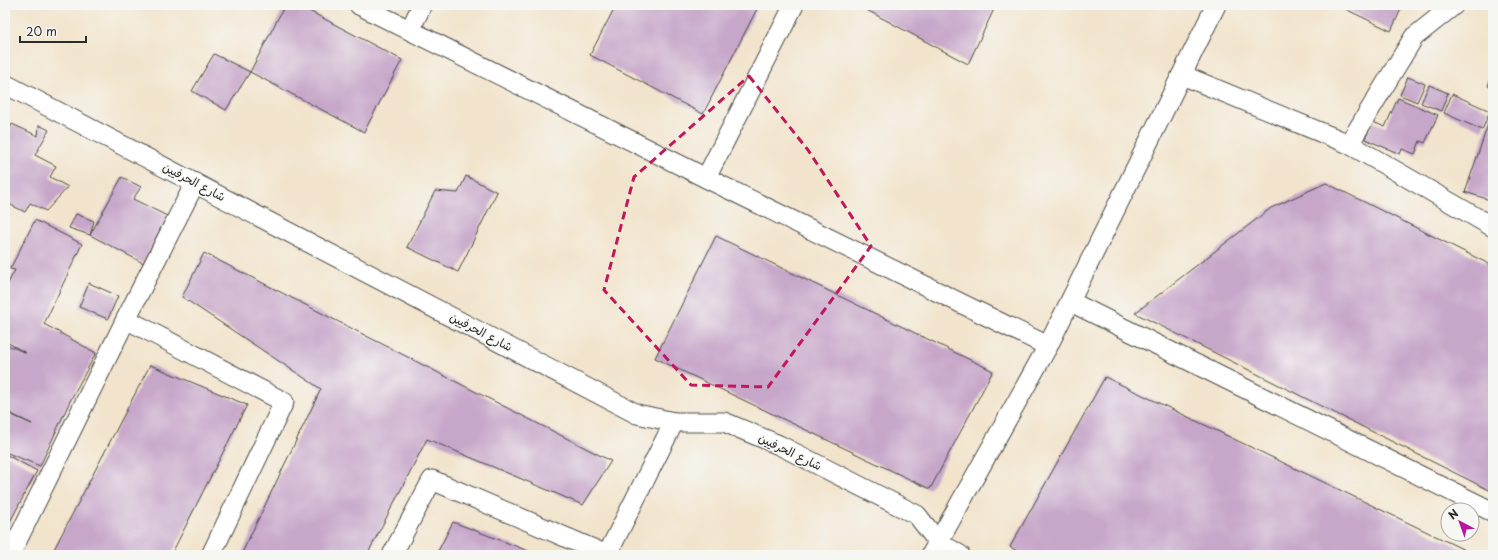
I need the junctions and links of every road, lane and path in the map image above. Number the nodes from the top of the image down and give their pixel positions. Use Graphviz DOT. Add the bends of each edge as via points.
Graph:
graph roads {
  1 [pos="359,5"];
  2 [pos="422,5"];
  3 [pos="794,5"];
  4 [pos="1216,5"];
  5 [pos="1454,5"];
  6 [pos="410,30"];
  7 [pos="1182,75"];
  8 [pos="5,84"];
  9 [pos="1349,144"];
  10 [pos="706,178"];
  11 [pos="195,182"];
  12 [pos="1493,227"];
  13 [pos="1071,302"];
  14 [pos="126,319"];
  15 [pos="1048,346"];
  16 [pos="674,422"];
  17 [pos="1493,512"];
  18 [pos="934,548"];
  19 [pos="10,555"];
  20 [pos="211,555"];
  21 [pos="392,555"];
  22 [pos="607,555"];
  23 [pos="960,555"];
  1 -- 6 [label="street"];
  2 -- 6 [label="street"];
  3 -- 10 [label="street"];
  4 -- 7 [label="street"];
  5 -- 9 [label="street" via="1414,37"];
  6 -- 10 [label="street"];
  7 -- 9 [label="street"];
  7 -- 13 [label="street"];
  8 -- 11 [label="street, شارع الحرفيين"];
  9 -- 12 [label="street"];
  10 -- 15 [label="street"];
  11 -- 14 [label="street"];
  11 -- 16 [label="street, شارع الحرفيين" via="637,414"];
  13 -- 15 [label="street"];
  13 -- 17 [label="street"];
  14 -- 19 [label="street"];
  14 -- 20 [label="street" via="284,402"];
  15 -- 18 [label="street"];
  16 -- 18 [label="street, شارع الحرفيين" via="724,422 779,445 917,515"];
  16 -- 22 [label="street"];
  18 -- 23 [label="street, شارع الحرفيين"];
  21 -- 22 [label="street" via="432,480"];
}
